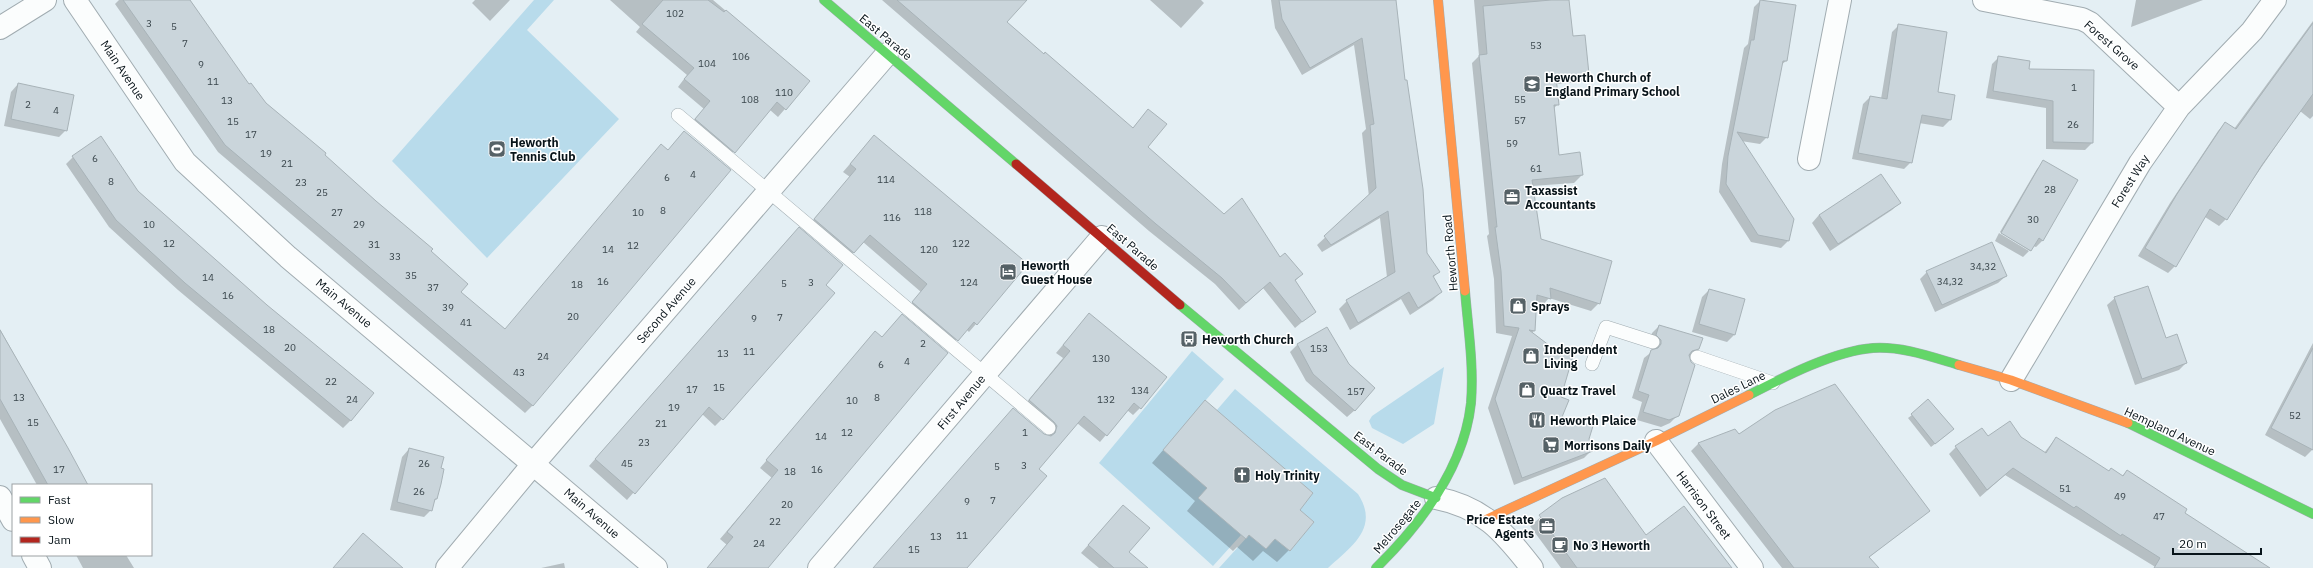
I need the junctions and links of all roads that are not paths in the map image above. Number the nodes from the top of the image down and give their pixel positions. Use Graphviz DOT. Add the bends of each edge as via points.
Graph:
graph roads {
  1 [pos="45,0"];
  2 [pos="75,0"];
  3 [pos="824,0"];
  4 [pos="1438,0"];
  5 [pos="1840,0"];
  6 [pos="1984,0"];
  7 [pos="2275,0"];
  8 [pos="0,28"];
  9 [pos="887,54"];
  10 [pos="2179,107"];
  11 [pos="678,115"];
  12 [pos="1809,159"];
  13 [pos="768,191"];
  14 [pos="1102,237"];
  15 [pos="1653,342"];
  16 [pos="1697,357"];
  17 [pos="1592,364"];
  18 [pos="985,374"];
  19 [pos="2011,380"];
  20 [pos="1773,383"];
  21 [pos="1049,428"];
  22 [pos="1656,441"];
  23 [pos="534,463"];
  24 [pos="0,497"];
  25 [pos="1436,498"];
  26 [pos="2313,514"];
  27 [pos="12,518"];
  28 [pos="1487,519"];
  29 [pos="33,556"];
  30 [pos="40,568"];
  31 [pos="447,568"];
  32 [pos="656,568"];
  33 [pos="819,568"];
  34 [pos="1376,568"];
  35 [pos="1532,568"];
  36 [pos="1752,568"];
  1 -- 8 [label="street"];
  2 -- 23 [label="street, Main Avenue" via="185,162 288,257"];
  3 -- 9 [label="street, East Parade"];
  4 -- 25 [label="street, Heworth Road" via="1472,368 1466,427 1459,452"];
  5 -- 12 [label="street"];
  6 -- 10 [label="street, Forest Grove" via="2082,19 2090,23"];
  7 -- 10 [label="street, Forest Way" via="2252,31"];
  9 -- 13 [label="street, Second Avenue"];
  9 -- 14 [label="street, East Parade"];
  10 -- 19 [label="street, Forest Way" via="2140,163"];
  11 -- 13 [label="lane"];
  13 -- 18 [label="lane"];
  13 -- 23 [label="street, Second Avenue"];
  14 -- 18 [label="street, First Avenue"];
  14 -- 25 [label="street, East Parade" via="1231,349 1293,397 1378,469 1402,485"];
  15 -- 17 [label="lane" via="1606,327"];
  16 -- 20 [label="lane"];
  18 -- 21 [label="lane"];
  18 -- 33 [label="street, First Avenue"];
  19 -- 20 [label="street, Dales Lane" via="1896,349 1874,348 1848,351"];
  19 -- 26 [label="street, Hempland Avenue" via="2143,429"];
  20 -- 22 [label="street, Dales Lane"];
  22 -- 28 [label="street, Dales Lane"];
  22 -- 36 [label="street, Harrison Street"];
  23 -- 31 [label="street, Second Avenue"];
  23 -- 32 [label="street, Main Avenue"];
  24 -- 27 [label="street"];
  25 -- 28 [label="street" via="1467,506"];
  25 -- 34 [label="street, Melrosegate" via="1417,524"];
  28 -- 35 [label="street"];
  29 -- 30 [label="street"];
}
